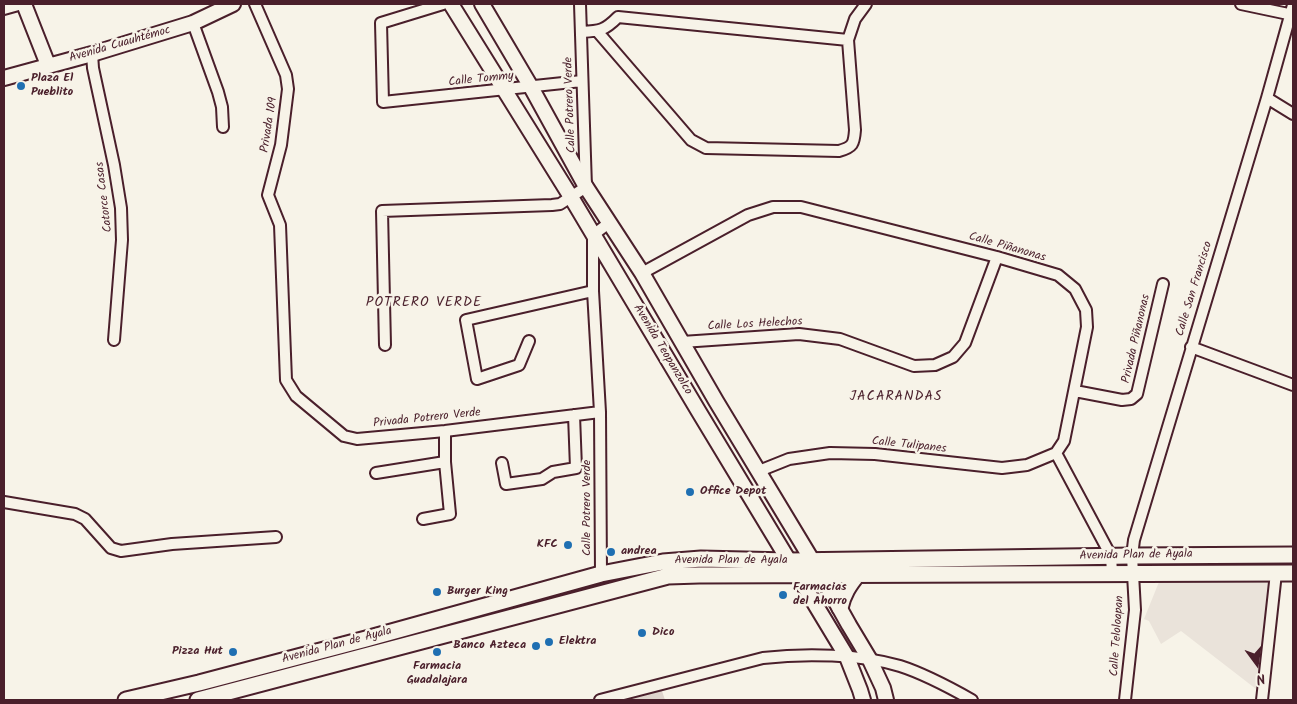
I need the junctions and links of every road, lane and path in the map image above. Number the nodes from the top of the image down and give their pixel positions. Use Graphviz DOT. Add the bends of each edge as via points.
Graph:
graph roads {
  1 [pos="23,4"];
  2 [pos="233,4"];
  3 [pos="255,4"];
  4 [pos="443,4"];
  5 [pos="451,4"];
  6 [pos="482,4"];
  7 [pos="580,4"];
  8 [pos="866,4"];
  9 [pos="1241,4"];
  10 [pos="4,10"];
  11 [pos="1292,11"];
  12 [pos="193,23"];
  13 [pos="597,31"];
  14 [pos="581,32"];
  15 [pos="848,40"];
  16 [pos="92,54"];
  17 [pos="48,65"];
  18 [pos="4,78"];
  19 [pos="582,81"];
  20 [pos="531,87"];
  21 [pos="504,90"];
  22 [pos="1266,98"];
  23 [pos="1293,114"];
  24 [pos="223,127"];
  25 [pos="586,187"];
  26 [pos="571,197"];
  27 [pos="609,223"];
  28 [pos="593,235"];
  29 [pos="997,257"];
  30 [pos="642,273"];
  31 [pos="1163,284"];
  32 [pos="593,291"];
  33 [pos="114,340"];
  34 [pos="529,341"];
  35 [pos="682,342"];
  36 [pos="385,345"];
  37 [pos="1191,347"];
  38 [pos="1293,385"];
  39 [pos="1075,391"];
  40 [pos="296,396"];
  41 [pos="716,400"];
  42 [pos="600,412"];
  43 [pos="699,412"];
  44 [pos="574,416"];
  45 [pos="445,431"];
  46 [pos="1056,453"];
  47 [pos="445,462"];
  48 [pos="502,463"];
  49 [pos="759,471"];
  50 [pos="376,473"];
  51 [pos="4,502"];
  52 [pos="422,519"];
  53 [pos="276,537"];
  54 [pos="1293,555"];
  55 [pos="1112,556"];
  56 [pos="1132,556"];
  57 [pos="789,561"];
  58 [pos="813,561"];
  59 [pos="1112,573"];
  60 [pos="1133,573"];
  61 [pos="1276,573"];
  62 [pos="1293,573"];
  63 [pos="601,574"];
  64 [pos="858,574"];
  65 [pos="798,575"];
  66 [pos="821,575"];
  67 [pos="840,608"];
  68 [pos="847,657"];
  69 [pos="870,660"];
  70 [pos="199,683"];
  71 [pos="126,700"];
  72 [pos="200,700"];
  73 [pos="600,700"];
  74 [pos="863,700"];
  75 [pos="886,700"];
  76 [pos="972,700"];
  77 [pos="1125,700"];
  78 [pos="1262,700"];
  1 -- 10 [label="street"];
  1 -- 17 [label="main road"];
  2 -- 12 [label="main road, Avenida Cuauhtémoc"];
  3 -- 40 [label="street, Privada 109" via="286,75 288,89 281,145 268,195 280,226 286,380"];
  4 -- 21 [label="street, Calle Tommy" via="381,23 383,102"];
  5 -- 21 [label="main road, Avenida Teopanzolco"];
  6 -- 20 [label="main road, Avenida Teopanzolco"];
  7 -- 14 [label="street, Calle Potrero Verde"];
  8 -- 15 [label="street" via="855,19"];
  9 -- 11 [label="street"];
  11 -- 22 [label="street, Calle San Francisco"];
  12 -- 16 [label="main road, Avenida Cuauhtémoc"];
  12 -- 24 [label="street" via="218,92"];
  13 -- 14 [label="street"];
  13 -- 15 [label="street" via="618,18"];
  13 -- 15 [label="street" via="691,140 706,148 839,152 849,149 854,142 855,130"];
  14 -- 19 [label="street, Calle Potrero Verde"];
  16 -- 17 [label="main road, Avenida Cuauhtémoc"];
  16 -- 33 [label="street, Catorce Casas" via="121,208 122,240"];
  17 -- 18 [label="main road, Avenida Cuauhtémoc"];
  19 -- 20 [label="street, Calle Tommy"];
  19 -- 25 [label="street, Calle Potrero Verde"];
  20 -- 21 [label="street, Calle Tommy"];
  20 -- 25 [label="main road, Avenida Teopanzolco"];
  21 -- 26 [label="main road, Avenida Teopanzolco"];
  22 -- 23 [label="street"];
  22 -- 37 [label="street, Calle San Francisco"];
  25 -- 26 [label="street"];
  25 -- 27 [label="main road, Avenida Teopanzolco"];
  26 -- 28 [label="main road, Avenida Teopanzolco"];
  26 -- 36 [label="street" via="552,205 382,211"];
  27 -- 28 [label="street"];
  27 -- 30 [label="main road, Avenida Teopanzolco"];
  28 -- 32 [label="street, Calle Potrero Verde"];
  28 -- 43 [label="main road, Avenida Teopanzolco"];
  29 -- 30 [label="street, Calle Piñanonas" via="801,207 773,207 748,215"];
  29 -- 35 [label="street, Calle Los Helechos" via="965,343 953,357 935,365 914,366 840,340 799,334"];
  29 -- 39 [label="street, Calle Piñanonas" via="1058,275 1075,289 1086,310"];
  30 -- 35 [label="main road, Avenida Teopanzolco"];
  31 -- 39 [label="street, Privada Piñanonas" via="1137,394 1122,400"];
  32 -- 34 [label="street" via="466,320 477,379 518,365"];
  32 -- 42 [label="street, Calle Potrero Verde"];
  35 -- 41 [label="main road, Avenida Teopanzolco"];
  37 -- 38 [label="street"];
  37 -- 56 [label="street, Calle San Francisco"];
  39 -- 46 [label="street, Calle Piñanonas" via="1064,441"];
  40 -- 45 [label="street, Privada Potrero Verde" via="344,436 357,439"];
  41 -- 43 [label="main road"];
  41 -- 49 [label="main road, Avenida Teopanzolco"];
  42 -- 44 [label="street"];
  42 -- 63 [label="street, Calle Potrero Verde"];
  43 -- 57 [label="main road, Avenida Teopanzolco"];
  44 -- 45 [label="street, Privada Potrero Verde"];
  44 -- 48 [label="street" via="576,468 553,472 542,479 506,484"];
  45 -- 47 [label="street"];
  46 -- 49 [label="street, Calle Tulipanes" via="1027,465 1002,468 874,454 830,453 789,459"];
  46 -- 55 [label="street"];
  47 -- 50 [label="street"];
  47 -- 52 [label="street" via="450,514"];
  49 -- 58 [label="main road, Avenida Teopanzolco"];
  51 -- 53 [label="street" via="75,514 85,519 111,548 121,551"];
  54 -- 56 [label="main road, Avenida Plan de Ayala"];
  55 -- 56 [label="main road, Avenida Plan de Ayala"];
  55 -- 58 [label="main road, Avenida Plan de Ayala"];
  55 -- 59 [label="street"];
  56 -- 60 [label="street, Calle San Francisco"];
  57 -- 58 [label="main road, Avenida Plan de Ayala"];
  57 -- 63 [label="main road, Avenida Plan de Ayala" via="702,559 664,562"];
  57 -- 65 [label="main road, Avenida Teopanzolco"];
  58 -- 66 [label="main road, Avenida Teopanzolco"];
  59 -- 60 [label="main road, Avenida Plan de Ayala"];
  59 -- 64 [label="main road, Avenida Plan de Ayala"];
  60 -- 61 [label="main road, Avenida Plan de Ayala"];
  60 -- 77 [label="street, Calle Teloloapan" via="1135,610"];
  61 -- 62 [label="main road, Avenida Plan de Ayala"];
  61 -- 78 [label="street"];
  63 -- 70 [label="main road, Avenida Plan de Ayala"];
  64 -- 66 [label="main road, Avenida Plan de Ayala"];
  64 -- 67 [label="main road" via="848,587"];
  65 -- 66 [label="main road, Avenida Plan de Ayala"];
  65 -- 68 [label="main road, Avenida Teopanzolco"];
  65 -- 72 [label="main road, Avenida Plan de Ayala" via="668,576"];
  66 -- 67 [label="main road, Avenida Teopanzolco"];
  67 -- 69 [label="main road, Avenida Teopanzolco"];
  68 -- 69 [label="street"];
  68 -- 73 [label="street" via="790,655 764,658"];
  68 -- 74 [label="main road, Avenida Teopanzolco"];
  69 -- 75 [label="main road, Avenida Teopanzolco"];
  69 -- 76 [label="street" via="900,666 940,682"];
  70 -- 71 [label="main road, Avenida Plan de Ayala"];
  70 -- 72 [label="street"];
}
